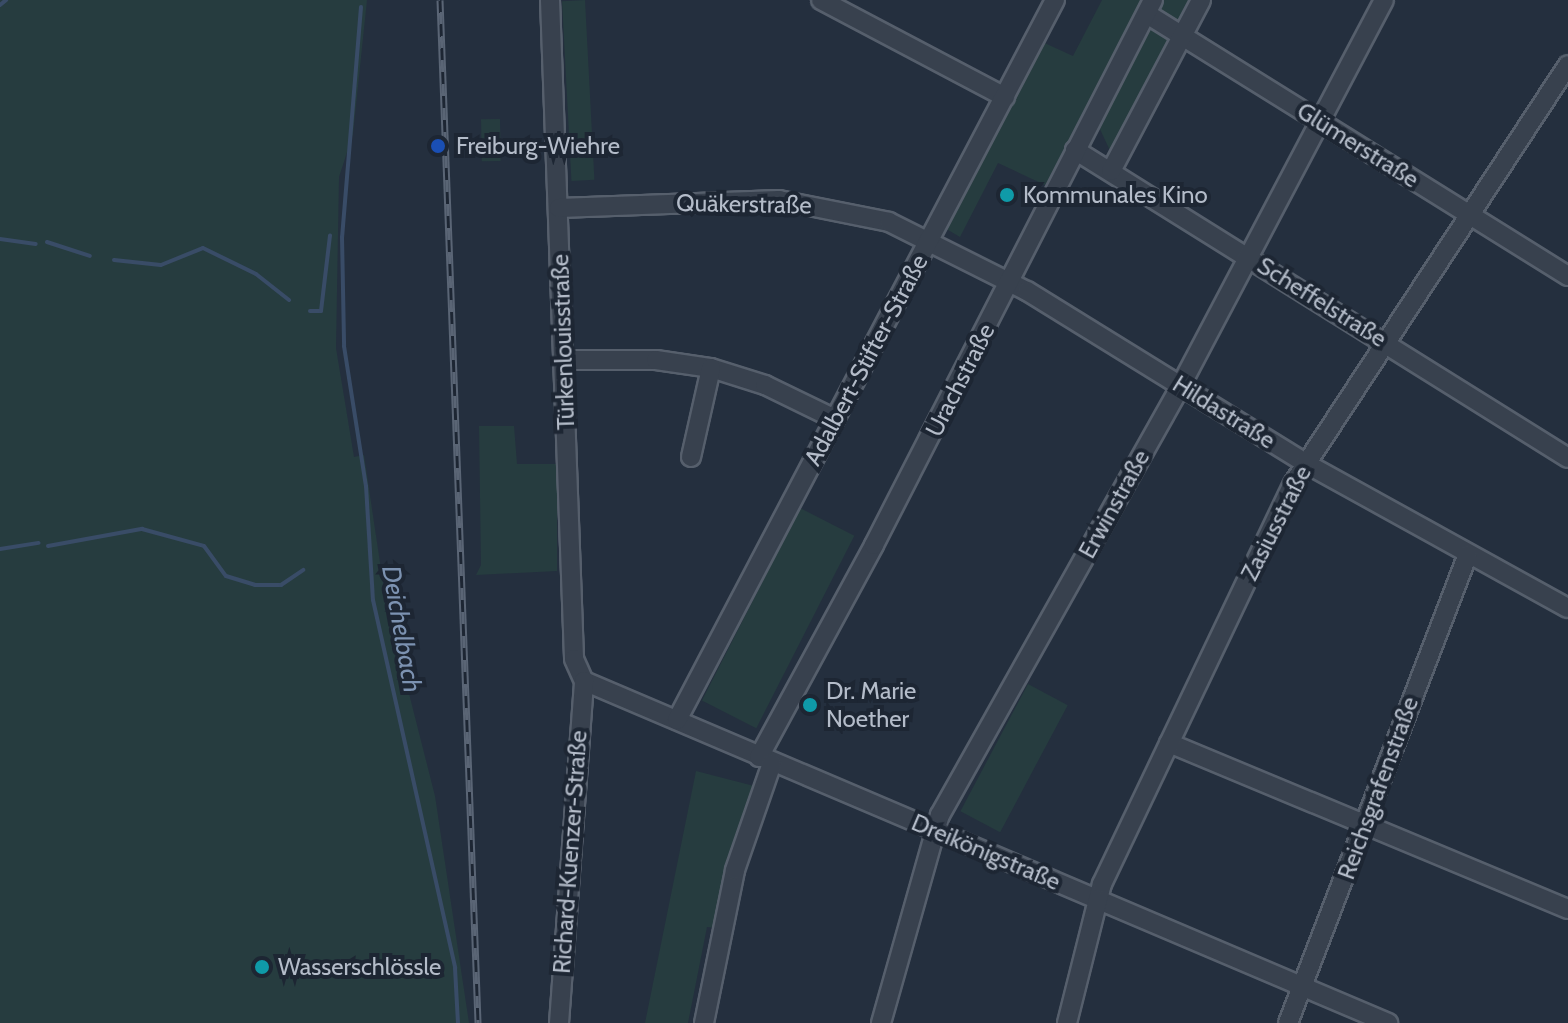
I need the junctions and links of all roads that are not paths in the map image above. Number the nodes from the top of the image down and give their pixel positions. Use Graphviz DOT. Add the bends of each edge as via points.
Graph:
graph roads {
  1 [pos="550,0"];
  2 [pos="821,0"];
  3 [pos="1055,0"];
  4 [pos="1201,0"];
  5 [pos="1384,0"];
  6 [pos="1150,7"];
  7 [pos="1184,36"];
  8 [pos="1568,65"];
  9 [pos="1005,97"];
  10 [pos="1319,121"];
  11 [pos="1075,150"];
  12 [pos="1111,171"];
  13 [pos="559,208"];
  14 [pos="1468,213"];
  15 [pos="930,241"];
  16 [pos="1250,256"];
  17 [pos="1568,276"];
  18 [pos="1008,281"];
  19 [pos="1384,341"];
  20 [pos="564,360"];
  21 [pos="711,368"];
  22 [pos="1181,385"];
  23 [pos="835,419"];
  24 [pos="691,457"];
  25 [pos="1568,458"];
  26 [pos="1305,463"];
  27 [pos="1468,554"];
  28 [pos="1568,608"];
  29 [pos="584,681"];
  30 [pos="677,720"];
  31 [pos="1169,743"];
  32 [pos="765,760"];
  33 [pos="1366,825"];
  34 [pos="934,830"];
  35 [pos="1096,899"];
  36 [pos="1568,909"];
  37 [pos="1301,985"];
  38 [pos="559,1023"];
  39 [pos="704,1023"];
  40 [pos="881,1023"];
  41 [pos="1067,1023"];
  42 [pos="1288,1023"];
  43 [pos="1388,1023"];
  1 -- 13 [label="street, Türkenlouisstraße"];
  2 -- 9 [label="street"];
  3 -- 9 [label="street, Adalbert-Stifter-Straße"];
  4 -- 7 [label="street"];
  5 -- 10 [label="street, Erwinstraße"];
  6 -- 7 [label="street, Glümerstraße"];
  6 -- 11 [label="street, Urachstraße"];
  7 -- 10 [label="street, Glümerstraße"];
  7 -- 12 [label="street"];
  8 -- 14 [label="street, Zasiusstraße"];
  9 -- 15 [label="street, Adalbert-Stifter-Straße"];
  10 -- 14 [label="street, Glümerstraße"];
  10 -- 16 [label="street, Erwinstraße"];
  11 -- 12 [label="street, Scheffelstraße"];
  11 -- 18 [label="street, Urachstraße"];
  12 -- 16 [label="street, Scheffelstraße"];
  13 -- 15 [label="street, Quäkerstraße" via="779,200 870,215"];
  13 -- 20 [label="street, Türkenlouisstraße"];
  14 -- 17 [label="street, Glümerstraße"];
  14 -- 19 [label="street, Zasiusstraße"];
  15 -- 18 [label="street, Quäkerstraße"];
  15 -- 23 [label="street, Adalbert-Stifter-Straße"];
  16 -- 19 [label="street, Scheffelstraße"];
  16 -- 22 [label="street, Erwinstraße"];
  18 -- 22 [label="street, Hildastraße"];
  18 -- 32 [label="street, Urachstraße"];
  19 -- 25 [label="street, Scheffelstraße"];
  19 -- 26 [label="street, Zasiusstraße"];
  20 -- 21 [label="street" via="656,360"];
  20 -- 29 [label="street, Türkenlouisstraße" via="574,659"];
  21 -- 23 [label="street" via="765,385"];
  21 -- 24 [label="street"];
  22 -- 26 [label="street, Hildastraße"];
  22 -- 34 [label="street, Erwinstraße"];
  23 -- 30 [label="street, Adalbert-Stifter-Straße"];
  26 -- 27 [label="street, Hildastraße"];
  26 -- 31 [label="street, Zasiusstraße"];
  27 -- 28 [label="street, Hildastraße"];
  27 -- 33 [label="street, Reichsgrafenstraße"];
  29 -- 30 [label="street, Dreikönigstraße"];
  29 -- 38 [label="street, Richard-Kuenzer-Straße"];
  30 -- 32 [label="street, Dreikönigstraße"];
  31 -- 33 [label="street"];
  31 -- 35 [label="street, Zasiusstraße"];
  32 -- 34 [label="street, Dreikönigstraße"];
  32 -- 39 [label="street, Urachstraße" via="735,870"];
  33 -- 36 [label="street"];
  33 -- 37 [label="street, Reichsgrafenstraße"];
  34 -- 35 [label="street, Dreikönigstraße"];
  34 -- 40 [label="street, Erwinstraße"];
  35 -- 37 [label="street, Dreikönigstraße"];
  35 -- 41 [label="street, Zasiusstraße"];
  37 -- 42 [label="street, Reichsgrafenstraße"];
  37 -- 43 [label="street, Dreikönigstraße"];
}
